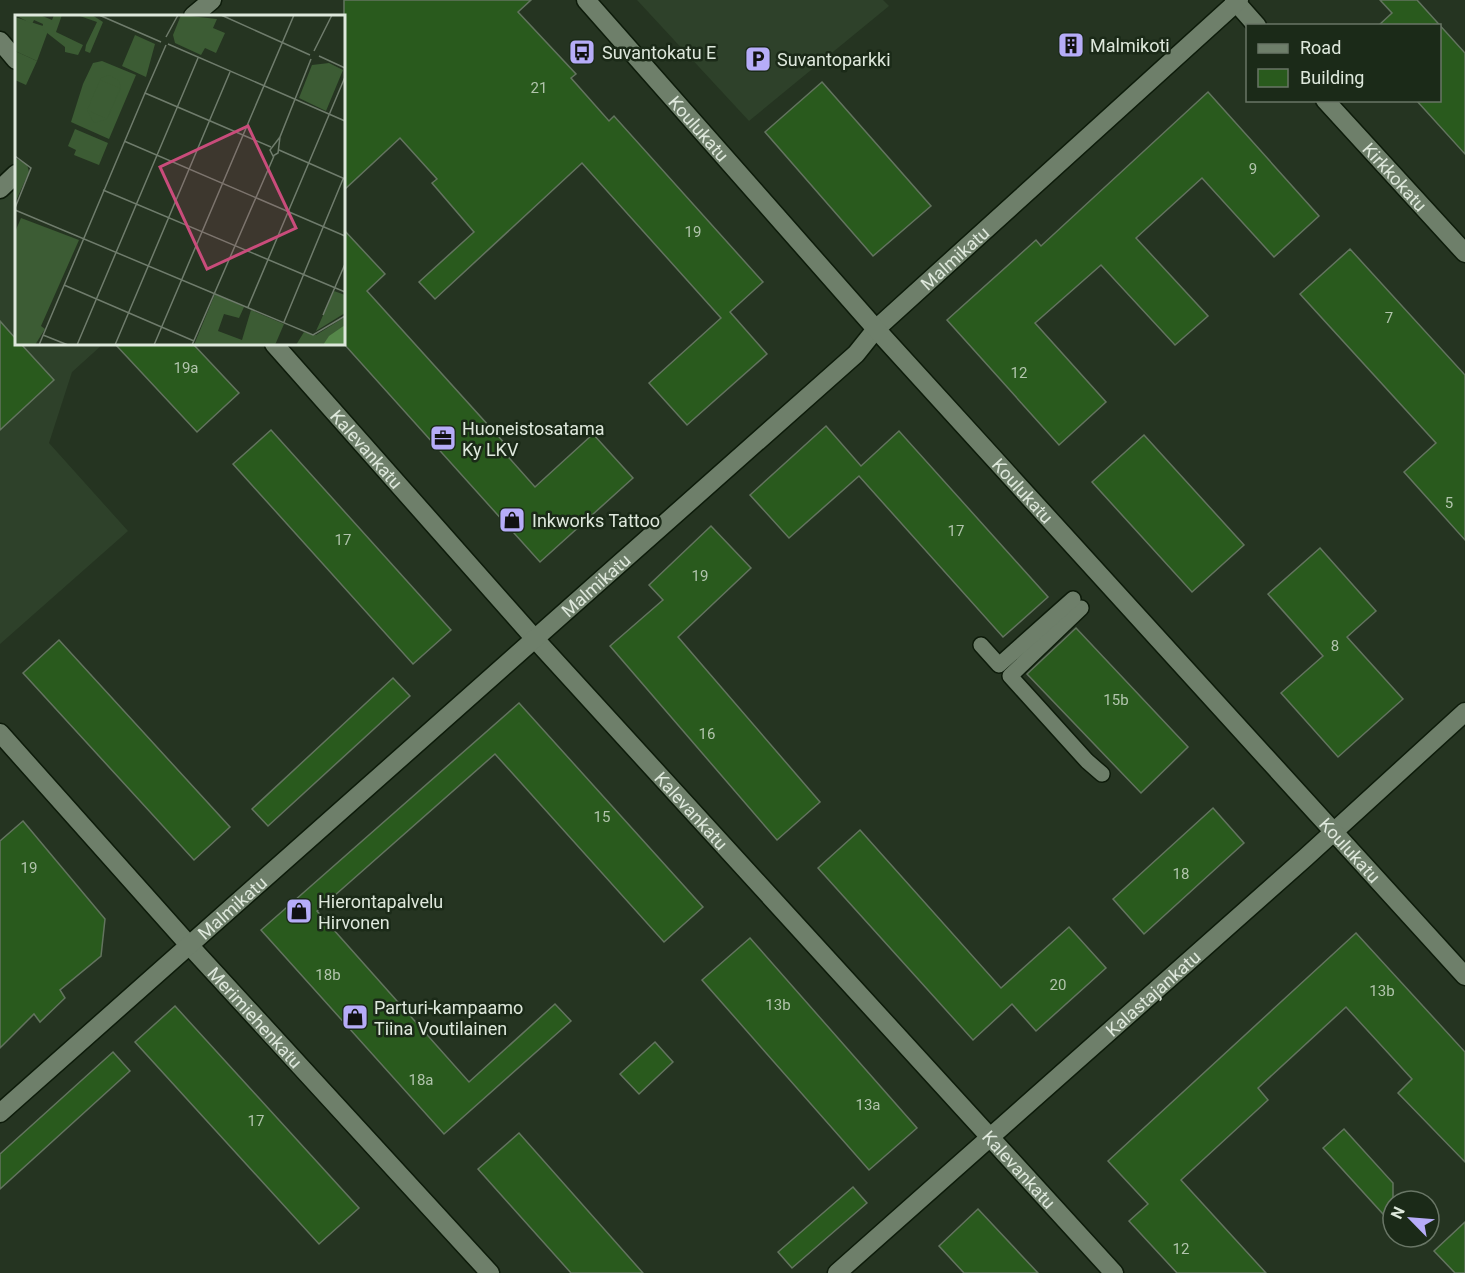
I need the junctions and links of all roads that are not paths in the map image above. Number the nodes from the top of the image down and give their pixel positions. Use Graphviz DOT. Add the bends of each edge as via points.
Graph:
graph roads {
  1 [pos="212,0"];
  2 [pos="586,0"];
  3 [pos="1236,1"];
  4 [pos="194,15"];
  5 [pos="1255,24"];
  6 [pos="0,41"];
  7 [pos="15,59"];
  8 [pos="1327,102"];
  9 [pos="15,175"];
  10 [pos="0,189"];
  11 [pos="1465,253"];
  12 [pos="876,329"];
  13 [pos="275,345"];
  14 [pos="535,639"];
  15 [pos="981,645"];
  16 [pos="1465,712"];
  17 [pos="0,733"];
  18 [pos="1102,774"];
  19 [pos="1333,831"];
  20 [pos="189,945"];
  21 [pos="1465,975"];
  22 [pos="0,1113"];
  23 [pos="991,1137"];
  24 [pos="490,1273"];
  25 [pos="837,1273"];
  26 [pos="1114,1273"];
  1 -- 4 [label="street"];
  2 -- 12 [label="street, Koulukatu"];
  3 -- 5 [label="street"];
  3 -- 12 [label="street, Malmikatu"];
  6 -- 7 [label="street"];
  8 -- 11 [label="street, Kirkkokatu"];
  9 -- 10 [label="street"];
  12 -- 14 [label="street, Malmikatu" via="856,354"];
  12 -- 19 [label="street, Koulukatu"];
  13 -- 14 [label="street, Kalevankatu"];
  14 -- 20 [label="street, Malmikatu"];
  14 -- 23 [label="street, Kalevankatu"];
  15 -- 18 [label="lane" via="999,665 1077,603 1010,676"];
  16 -- 19 [label="street, Kalastajankatu"];
  17 -- 20 [label="street, Merimiehenkatu"];
  19 -- 21 [label="street, Koulukatu"];
  19 -- 23 [label="street, Kalastajankatu"];
  20 -- 22 [label="street, Malmikatu"];
  20 -- 24 [label="street, Merimiehenkatu"];
  23 -- 25 [label="street, Kalastajankatu"];
  23 -- 26 [label="street, Kalevankatu"];
}
